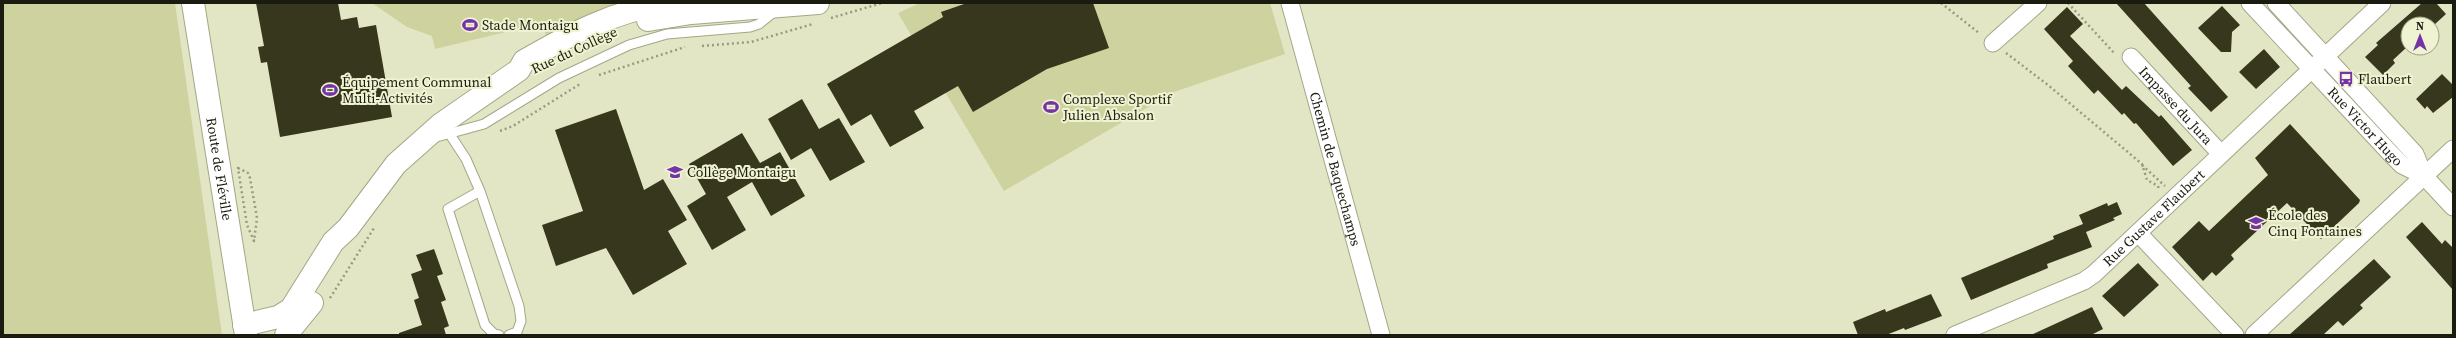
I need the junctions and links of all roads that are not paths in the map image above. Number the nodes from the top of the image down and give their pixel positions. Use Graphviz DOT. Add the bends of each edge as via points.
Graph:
graph roads {
  1 [pos="193,3"];
  2 [pos="666,3"];
  3 [pos="1290,3"];
  4 [pos="2038,3"];
  5 [pos="2250,3"];
  6 [pos="2276,3"];
  7 [pos="2382,3"];
  8 [pos="776,8"];
  9 [pos="819,16"];
  10 [pos="1993,43"];
  11 [pos="2131,57"];
  12 [pos="2318,63"];
  13 [pos="519,70"];
  14 [pos="446,129"];
  15 [pos="2453,149"];
  16 [pos="2221,154"];
  17 [pos="2424,176"];
  18 [pos="480,191"];
  19 [pos="2453,207"];
  20 [pos="348,228"];
  21 [pos="2138,232"];
  22 [pos="245,330"];
  23 [pos="1962,334"];
  24 [pos="286,335"];
  25 [pos="499,335"];
  26 [pos="509,335"];
  27 [pos="1381,335"];
  28 [pos="2235,335"];
  29 [pos="2254,335"];
  1 -- 22 [label="street, Route de Fléville"];
  2 -- 13 [label="street, Rue du Collège" via="623,12 585,27 524,61"];
  3 -- 27 [label="street, Chemin de Baquechamps"];
  4 -- 10 [label="street"];
  5 -- 12 [label="street"];
  6 -- 12 [label="street"];
  7 -- 12 [label="street, Rue Gustave Flaubert"];
  8 -- 9 [label="street, Rue du Collège"];
  8 -- 13 [label="street, Rue du Collège" via="690,13 649,20 594,38 531,74"];
  8 -- 14 [label="lane" via="759,24 750,27 667,34 629,45 559,78 484,124"];
  11 -- 16 [label="street, Impasse du Jura"];
  12 -- 16 [label="street, Rue Gustave Flaubert"];
  12 -- 17 [label="street, Rue Victor Hugo" via="2391,154 2402,165"];
  13 -- 14 [label="street, Rue du Collège"];
  14 -- 18 [label="lane" via="466,159"];
  14 -- 20 [label="street, Rue du Collège" via="420,141 396,164"];
  15 -- 17 [label="street"];
  16 -- 21 [label="street, Rue Gustave Flaubert"];
  17 -- 19 [label="street, Rue Victor Hugo"];
  17 -- 29 [label="street"];
  18 -- 25 [label="lane" via="448,209 485,325 494,334"];
  18 -- 26 [label="lane" via="519,306 522,321 517,332"];
  20 -- 22 [label="street, Rue du Collège" via="333,242 291,309"];
  20 -- 24 [label="street, Rue du Collège" via="345,248 312,303"];
  21 -- 23 [label="street, Rue Gustave Flaubert" via="2084,281"];
  21 -- 28 [label="street"];
}
